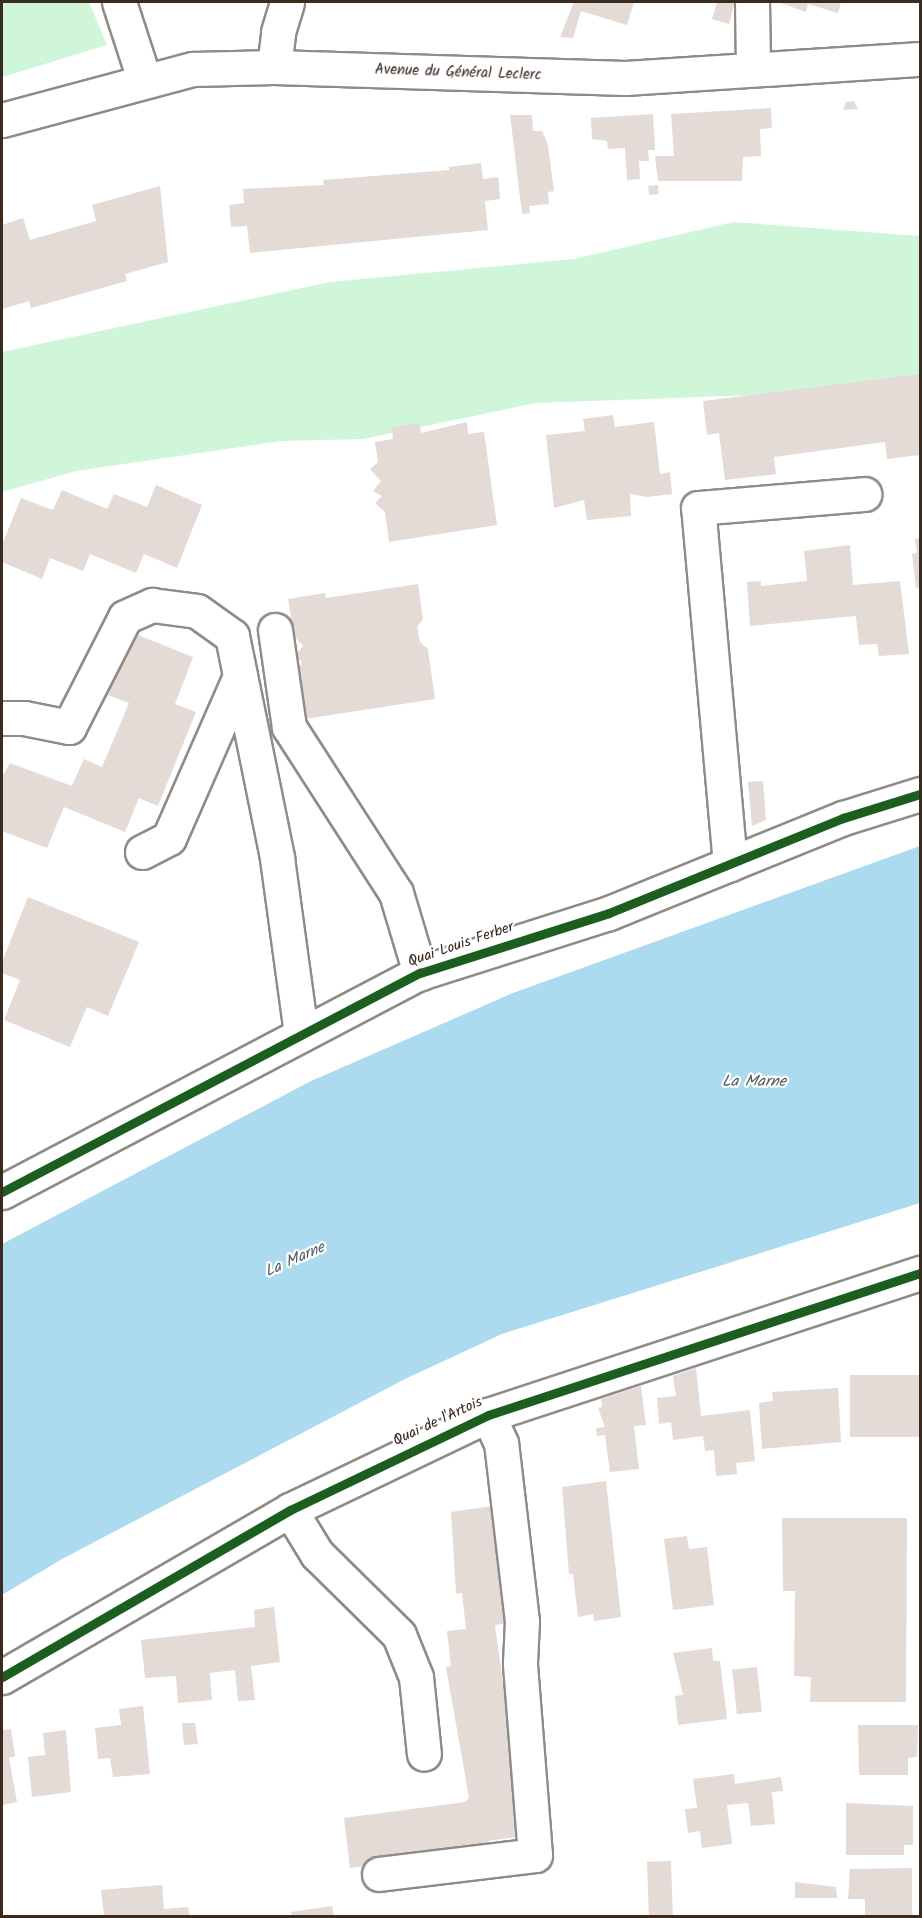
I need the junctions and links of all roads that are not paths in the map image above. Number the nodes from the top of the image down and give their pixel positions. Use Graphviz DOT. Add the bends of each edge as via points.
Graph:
graph roads {
  1 [pos="118,2"];
  2 [pos="287,2"];
  3 [pos="752,2"];
  4 [pos="921,59"];
  5 [pos="274,67"];
  6 [pos="753,69"];
  7 [pos="144,80"];
  8 [pos="2,120"];
  9 [pos="864,494"];
  10 [pos="275,630"];
  11 [pos="240,676"];
  12 [pos="2,718"];
  13 [pos="921,794"];
  14 [pos="142,852"];
  15 [pos="730,864"];
  16 [pos="420,973"];
  17 [pos="301,1034"];
  18 [pos="2,1192"];
  19 [pos="921,1273"];
  20 [pos="488,1415"];
  21 [pos="290,1510"];
  22 [pos="2,1677"];
  23 [pos="424,1754"];
  24 [pos="379,1874"];
  1 -- 7 [label="street"];
  2 -- 5 [label="street"];
  3 -- 6 [label="street"];
  4 -- 6 [label="street, Avenue du Général Leclerc"];
  5 -- 6 [label="street, Avenue du Général Leclerc" via="626,78"];
  5 -- 7 [label="street, Avenue du Général Leclerc" via="193,69"];
  7 -- 8 [label="street, Avenue du Général Leclerc"];
  9 -- 15 [label="street" via="698,508"];
  10 -- 16 [label="street" via="289,727 396,893"];
  11 -- 12 [label="street" via="232,636 196,611 152,605 125,617 69,727"];
  11 -- 14 [label="street" via="169,838"];
  11 -- 17 [label="street" via="277,858"];
  13 -- 15 [label="street, Quai Louis Ferber" via="843,818"];
  15 -- 16 [label="street, Quai Louis Ferber" via="609,913"];
  16 -- 17 [label="street, Quai Louis Ferber"];
  17 -- 18 [label="street, Quai Louis Ferber"];
  19 -- 20 [label="street, Quai de l'Artois"];
  20 -- 21 [label="street, Quai de l'Artois"];
  20 -- 24 [label="street" via="501,1443 522,1621 520,1663 535,1855"];
  21 -- 22 [label="street, Quai de l'Artois"];
  21 -- 23 [label="street" via="317,1554 399,1635 416,1677"];
}
